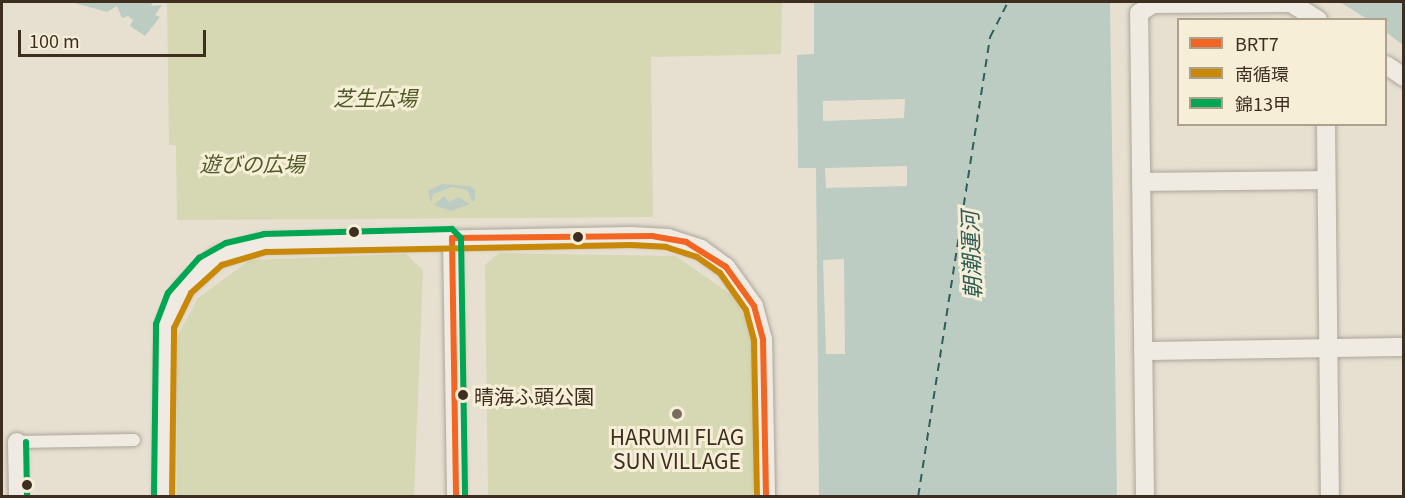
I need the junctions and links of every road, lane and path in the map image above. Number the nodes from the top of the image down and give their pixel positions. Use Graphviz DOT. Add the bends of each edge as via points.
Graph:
graph roads {
  1 [pos="1315,18"];
  2 [pos="1387,66"];
  3 [pos="1404,77"];
  4 [pos="1326,126"];
  5 [pos="1326,180"];
  6 [pos="1141,182"];
  7 [pos="452,238"];
  8 [pos="1404,347"];
  9 [pos="1328,348"];
  10 [pos="1143,351"];
  11 [pos="134,440"];
  12 [pos="17,442"];
  13 [pos="18,496"];
  14 [pos="163,496"];
  15 [pos="456,496"];
  16 [pos="766,496"];
  17 [pos="1145,496"];
  18 [pos="1330,496"];
  1 -- 6 [label="street" via="1291,3 1144,7 1139,13"];
  2 -- 3 [label="street"];
  4 -- 5 [label="street"];
  5 -- 6 [label="street"];
  5 -- 9 [label="street"];
  6 -- 10 [label="street"];
  7 -- 14 [label="street" via="265,243 229,252 205,266 176,298 165,326"];
  7 -- 15 [label="street"];
  7 -- 16 [label="street" via="652,236 686,242 726,267 754,306 764,339"];
  8 -- 9 [label="street"];
  9 -- 10 [label="street"];
  9 -- 18 [label="street"];
  10 -- 17 [label="street"];
  11 -- 12 [label="street"];
  12 -- 13 [label="street"];
}
